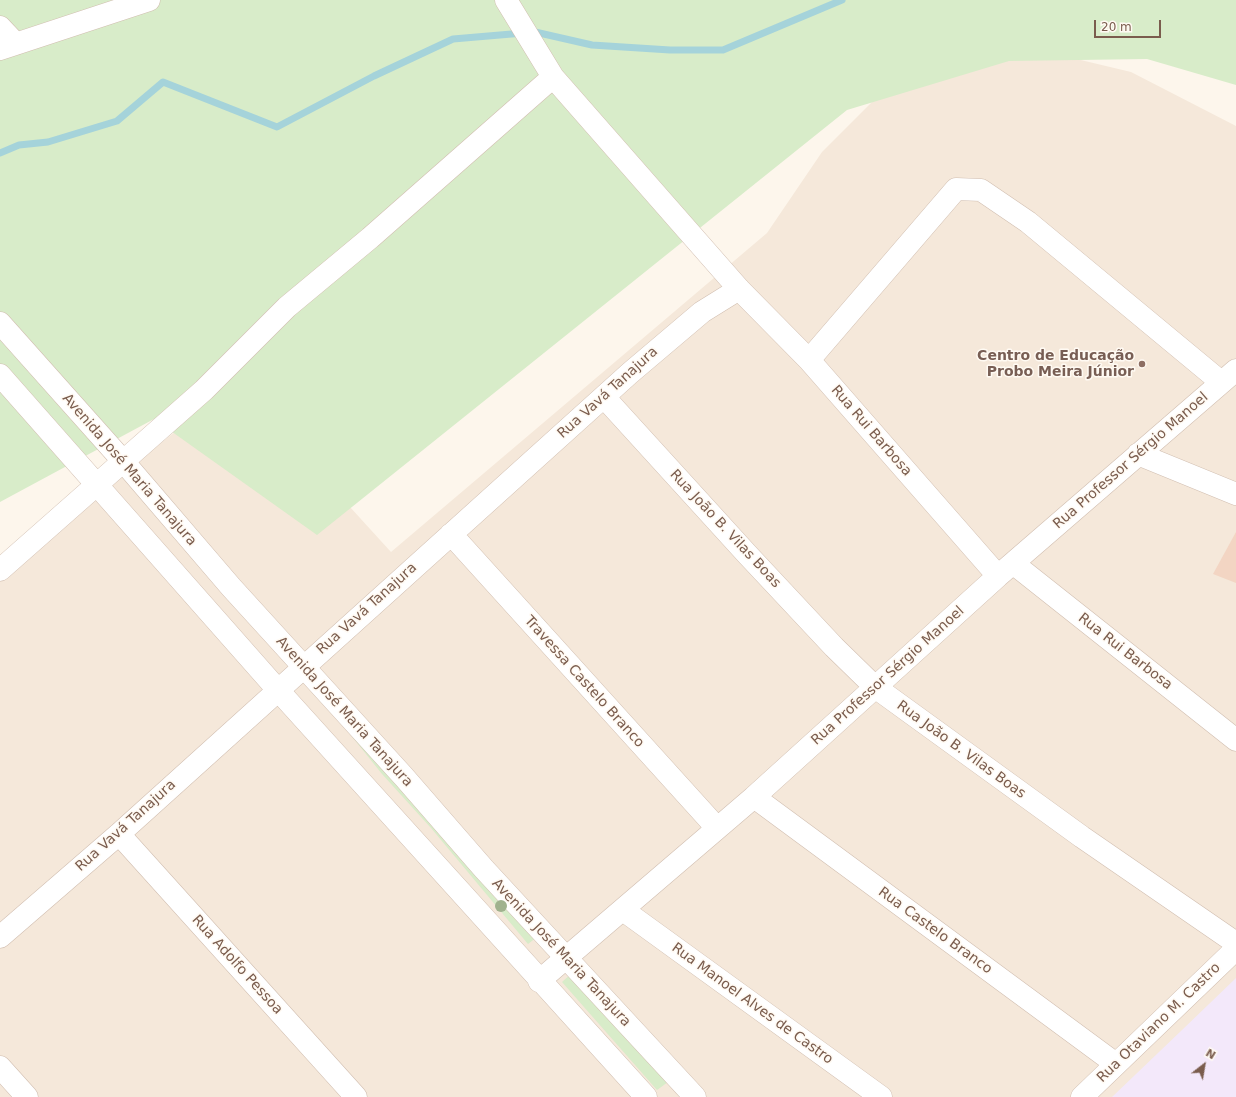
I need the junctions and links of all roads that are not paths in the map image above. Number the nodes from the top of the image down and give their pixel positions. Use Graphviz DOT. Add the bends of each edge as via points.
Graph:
graph roads {
  1 [pos="149,0"];
  2 [pos="506,0"];
  3 [pos="0,27"];
  4 [pos="8,47"];
  5 [pos="553,77"];
  6 [pos="739,289"];
  7 [pos="0,323"];
  8 [pos="809,360"];
  9 [pos="0,375"];
  10 [pos="1228,376"];
  11 [pos="604,397"];
  12 [pos="83,417"];
  13 [pos="58,439"];
  14 [pos="1138,454"];
  15 [pos="123,461"];
  16 [pos="96,484"];
  17 [pos="1236,494"];
  18 [pos="451,534"];
  19 [pos="0,570"];
  20 [pos="1006,570"];
  21 [pos="302,666"];
  22 [pos="875,687"];
  23 [pos="277,689"];
  24 [pos="1236,740"];
  25 [pos="404,777"];
  26 [pos="754,798"];
  27 [pos="377,800"];
  28 [pos="718,828"];
  29 [pos="119,834"];
  30 [pos="623,910"];
  31 [pos="0,937"];
  32 [pos="1236,943"];
  33 [pos="1236,950"];
  34 [pos="566,958"];
  35 [pos="539,980"];
  36 [pos="1116,1064"];
  37 [pos="0,1067"];
  38 [pos="687,1094"];
  39 [pos="27,1097"];
  40 [pos="356,1097"];
  41 [pos="646,1097"];
  42 [pos="881,1097"];
  43 [pos="1082,1097"];
  1 -- 4 [label="street"];
  2 -- 5 [label="street, Rua Rui Barbosa"];
  3 -- 4 [label="street"];
  5 -- 6 [label="street, Rua Rui Barbosa"];
  5 -- 15 [label="street" via="370,238 287,307 204,390"];
  6 -- 8 [label="street, Rua Rui Barbosa"];
  6 -- 11 [label="street, Rua Vavá Tanajura" via="702,312"];
  7 -- 12 [label="street, Avenida José Maria Tanajura"];
  8 -- 10 [label="street" via="956,189 981,190 1028,222"];
  8 -- 20 [label="street, Rua Rui Barbosa"];
  9 -- 13 [label="street"];
  10 -- 14 [label="street, Rua Professor Sérgio Manoel"];
  11 -- 18 [label="street, Rua Vavá Tanajura"];
  11 -- 22 [label="street, Rua João B. Vilas Boas" via="746,553"];
  12 -- 13 [label="street"];
  12 -- 15 [label="street, Avenida José Maria Tanajura"];
  13 -- 16 [label="street"];
  14 -- 17 [label="street"];
  14 -- 20 [label="street, Rua Professor Sérgio Manoel"];
  15 -- 16 [label="street"];
  15 -- 21 [label="street, Avenida José Maria Tanajura"];
  16 -- 19 [label="street"];
  16 -- 23 [label="street"];
  18 -- 21 [label="street, Rua Vavá Tanajura"];
  18 -- 28 [label="street, Travessa Castelo Branco"];
  20 -- 22 [label="street, Rua Professor Sérgio Manoel"];
  20 -- 24 [label="street, Rua Rui Barbosa"];
  21 -- 23 [label="street, Rua Vavá Tanajura"];
  21 -- 25 [label="street, Avenida José Maria Tanajura"];
  22 -- 26 [label="street, Rua Professor Sérgio Manoel"];
  22 -- 32 [label="street, Rua João B. Vilas Boas" via="1082,837"];
  23 -- 27 [label="street"];
  23 -- 29 [label="street, Rua Vavá Tanajura"];
  25 -- 27 [label="street"];
  25 -- 34 [label="street, Avenida José Maria Tanajura"];
  26 -- 28 [label="street, Rua Professor Sérgio Manoel"];
  26 -- 36 [label="street, Rua Castelo Branco"];
  27 -- 35 [label="street"];
  28 -- 30 [label="street, Rua Professor Sérgio Manoel"];
  29 -- 31 [label="street, Rua Vavá Tanajura"];
  29 -- 40 [label="street, Rua Adolfo Pessoa"];
  30 -- 34 [label="street, Rua Professor Sérgio Manoel"];
  30 -- 42 [label="street, Rua Manoel Alves de Castro"];
  33 -- 36 [label="street, Rua Otaviano M. Castro"];
  34 -- 35 [label="street, Rua Professor Sérgio Manoel"];
  34 -- 38 [label="street, Avenida José Maria Tanajura"];
  35 -- 41 [label="street"];
  36 -- 43 [label="street, Rua Otaviano M. Castro"];
  37 -- 39 [label="street"];
}
